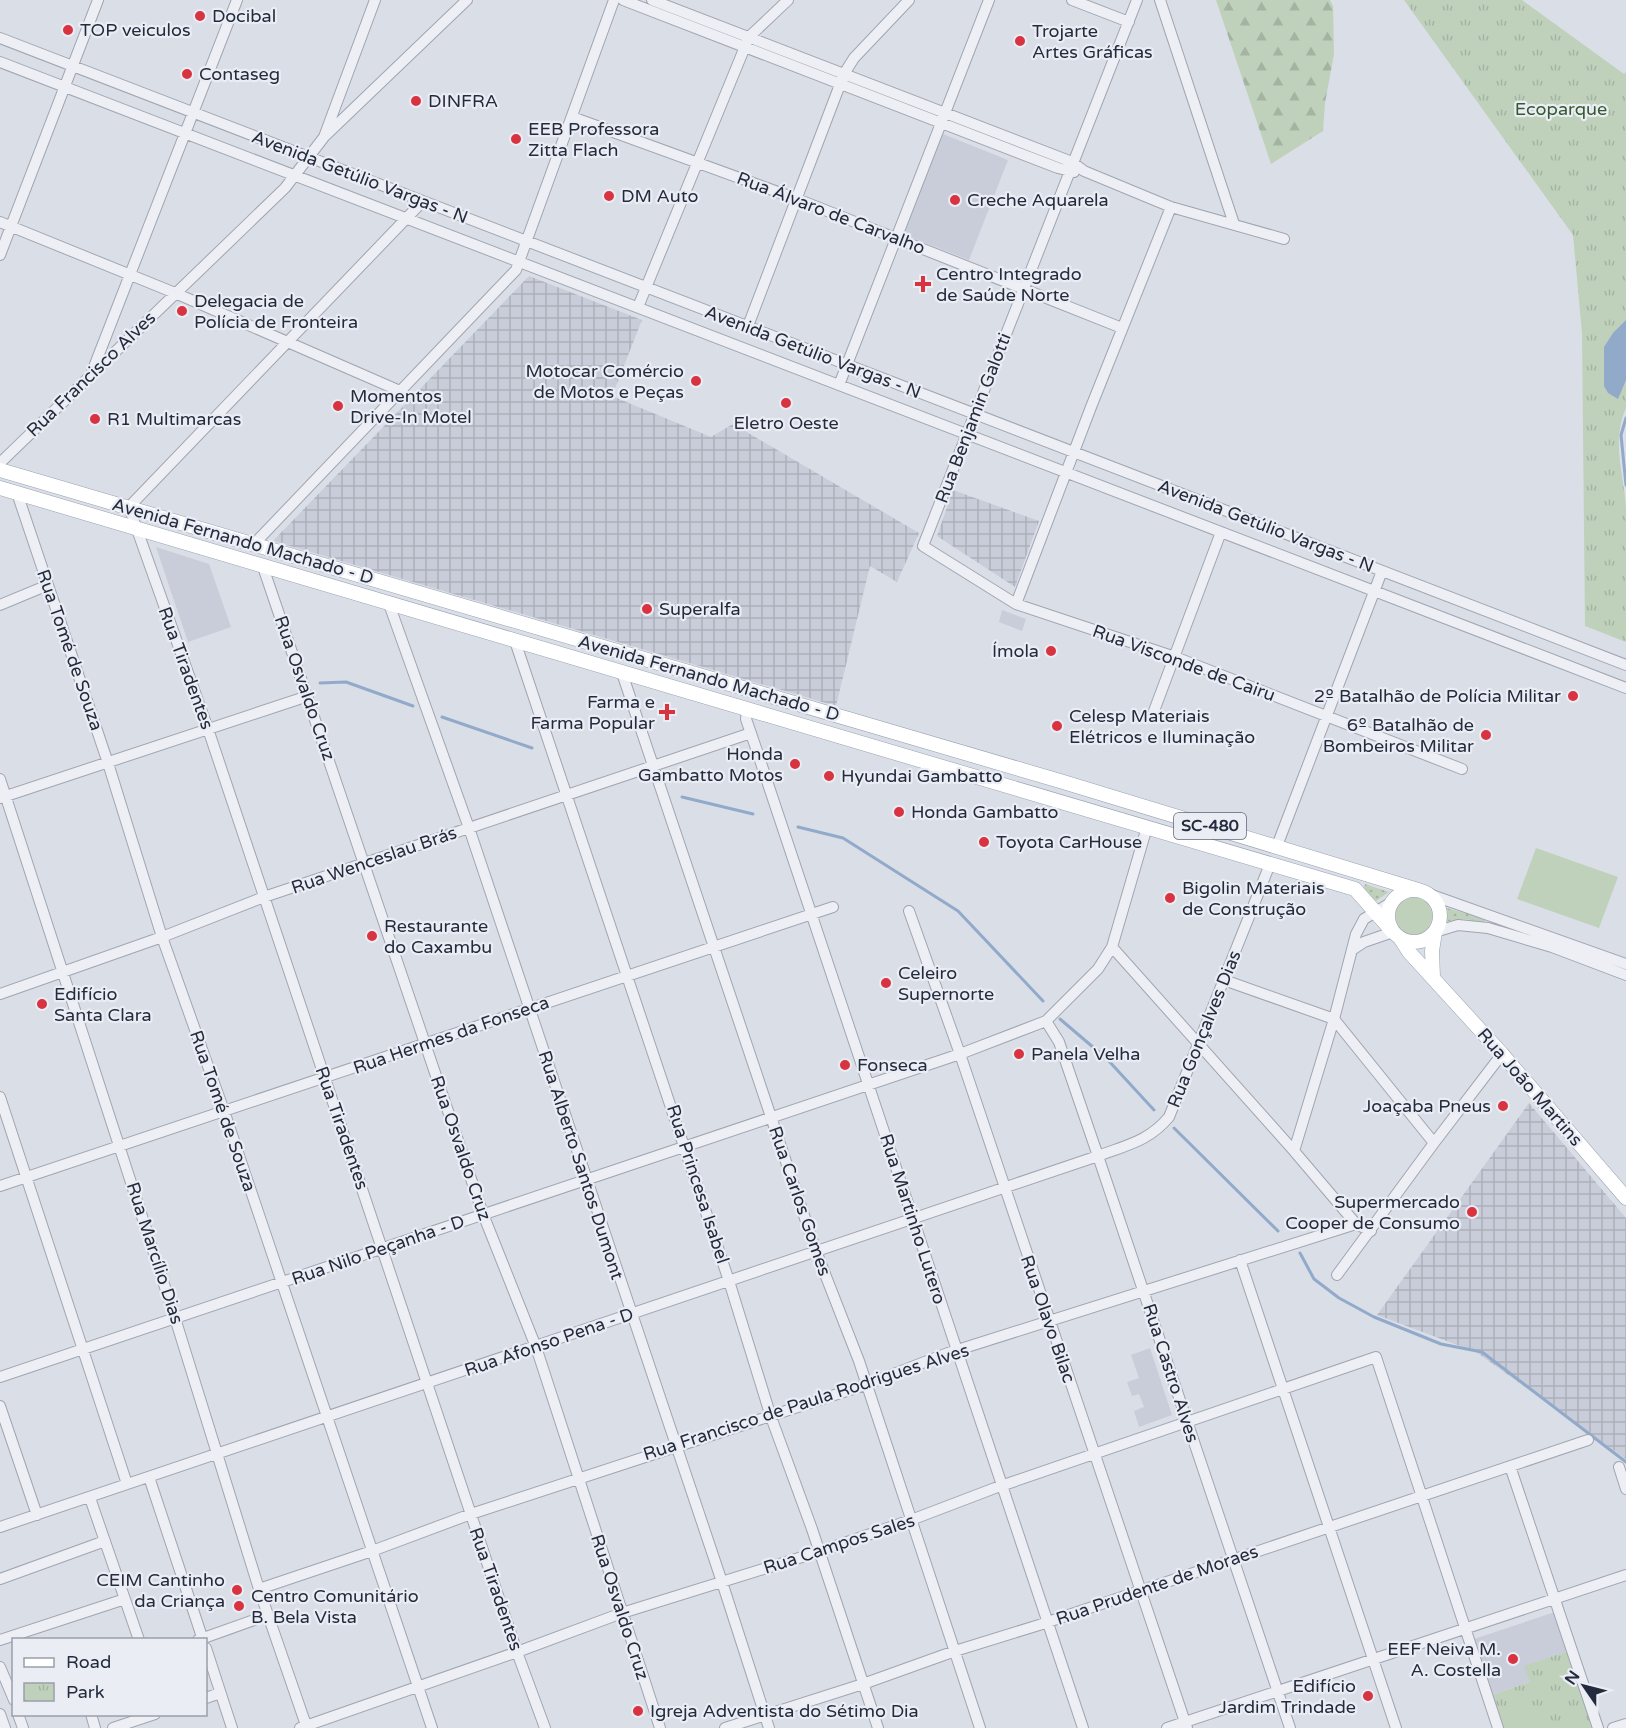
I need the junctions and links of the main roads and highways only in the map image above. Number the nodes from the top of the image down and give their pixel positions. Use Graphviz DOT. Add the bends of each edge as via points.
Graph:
graph roads {
  1 [pos="0,470"];
  2 [pos="0,488"];
  3 [pos="601,647"];
  4 [pos="561,654"];
  5 [pos="750,691"];
  6 [pos="747,710"];
  7 [pos="883,729"];
  8 [pos="876,748"];
  9 [pos="1153,809"];
  10 [pos="1147,828"];
  11 [pos="1422,892"];
  12 [pos="1435,932"];
  13 [pos="1397,935"];
  14 [pos="1433,977"];
  15 [pos="1626,1198"];
  1 -- 3 [label="main road, Avenida Fernando Machado - D"];
  2 -- 4 [label="main road, Avenida Fernando Machado - D"];
  3 -- 4 [label="main road" via="595,656"];
  3 -- 5 [label="main road, Avenida Fernando Machado - D"];
  4 -- 6 [label="main road, Avenida Fernando Machado - D"];
  5 -- 6 [label="main road"];
  5 -- 7 [label="main road, Avenida Fernando Machado - D"];
  6 -- 8 [label="main road, Avenida Fernando Machado - D"];
  7 -- 8 [label="main road"];
  7 -- 9 [label="main road, Avenida Fernando Machado - D / SC-480"];
  8 -- 10 [label="main road, Avenida Fernando Machado - D"];
  9 -- 10 [label="main road"];
  9 -- 11 [label="main road, Avenida Fernando Machado - D / SC-480"];
  10 -- 13 [label="main road, Avenida Fernando Machado - D" via="1355,889"];
  11 -- 12 [label="main road" via="1438,906 1440,915"];
  11 -- 13 [label="main road" via="1403,892 1392,902 1389,922"];
  12 -- 13 [label="main road" via="1423,941 1407,941"];
  12 -- 14 [label="main road"];
  13 -- 14 [label="main road, Rua João Martins"];
  14 -- 15 [label="main road, Rua João Martins"];
}
